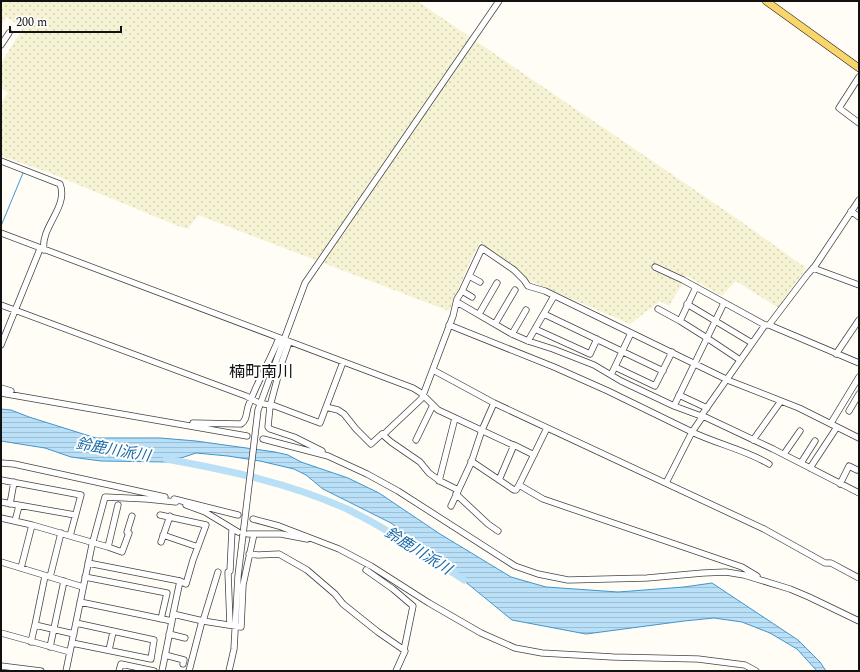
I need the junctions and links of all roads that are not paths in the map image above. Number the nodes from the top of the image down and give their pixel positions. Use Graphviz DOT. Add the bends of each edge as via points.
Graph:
graph roads {
  1 [pos="499,1"];
  2 [pos="766,1"];
  3 [pos="9,33"];
  4 [pos="1,45"];
  5 [pos="859,68"];
  6 [pos="859,77"];
  7 [pos="859,122"];
  8 [pos="1,161"];
  9 [pos="859,200"];
  10 [pos="852,211"];
  11 [pos="859,217"];
  12 [pos="1,233"];
  13 [pos="42,249"];
  14 [pos="655,267"];
  15 [pos="813,268"];
  16 [pos="469,276"];
  17 [pos="480,282"];
  18 [pos="497,283"];
  19 [pos="859,285"];
  20 [pos="696,287"];
  21 [pos="515,290"];
  22 [pos="462,291"];
  23 [pos="554,296"];
  24 [pos="472,297"];
  25 [pos="457,302"];
  26 [pos="724,302"];
  27 [pos="1,304"];
  28 [pos="687,304"];
  29 [pos="658,309"];
  30 [pos="15,310"];
  31 [pos="526,310"];
  32 [pos="479,314"];
  33 [pos="544,314"];
  34 [pos="859,320"];
  35 [pos="680,321"];
  36 [pos="715,321"];
  37 [pos="495,324"];
  38 [pos="450,325"];
  39 [pos="767,325"];
  40 [pos="536,329"];
  41 [pos="631,333"];
  42 [pos="512,334"];
  43 [pos="707,338"];
  44 [pos="597,339"];
  45 [pos="284,340"];
  46 [pos="528,341"];
  47 [pos="752,343"];
  48 [pos="1,345"];
  49 [pos="622,351"];
  50 [pos="672,352"];
  51 [pos="836,354"];
  52 [pos="740,360"];
  53 [pos="343,362"];
  54 [pos="695,363"];
  55 [pos="859,363"];
  56 [pos="615,367"];
  57 [pos="433,370"];
  58 [pos="663,371"];
  59 [pos="611,375"];
  60 [pos="859,377"];
  61 [pos="727,379"];
  62 [pos="1,388"];
  63 [pos="1,393"];
  64 [pos="859,394"];
  65 [pos="16,395"];
  66 [pos="679,395"];
  67 [pos="423,396"];
  68 [pos="254,401"];
  69 [pos="781,401"];
  70 [pos="494,403"];
  71 [pos="267,405"];
  72 [pos="433,405"];
  73 [pos="674,406"];
  74 [pos="326,407"];
  75 [pos="707,408"];
  76 [pos="849,411"];
  77 [pos="702,416"];
  78 [pos="455,418"];
  79 [pos="831,423"];
  80 [pos="180,424"];
  81 [pos="837,426"];
  82 [pos="547,428"];
  83 [pos="482,430"];
  84 [pos="800,431"];
  85 [pos="692,432"];
  86 [pos="383,435"];
  87 [pos="247,436"];
  88 [pos="859,438"];
  89 [pos="262,439"];
  90 [pos="416,440"];
  91 [pos="753,440"];
  92 [pos="815,441"];
  93 [pos="513,445"];
  94 [pos="784,454"];
  95 [pos="534,455"];
  96 [pos="328,456"];
  97 [pos="471,461"];
  98 [pos="1,463"];
  99 [pos="801,463"];
  100 [pos="769,464"];
  101 [pos="810,468"];
  102 [pos="857,470"];
  103 [pos="1,480"];
  104 [pos="440,480"];
  105 [pos="499,480"];
  106 [pos="14,482"];
  107 [pos="666,482"];
  108 [pos="840,484"];
  109 [pos="519,485"];
  110 [pos="457,492"];
  111 [pos="859,493"];
  112 [pos="176,501"];
  113 [pos="1,502"];
  114 [pos="10,504"];
  115 [pos="118,504"];
  116 [pos="19,506"];
  117 [pos="451,506"];
  118 [pos="76,515"];
  119 [pos="160,515"];
  120 [pos="238,515"];
  121 [pos="132,516"];
  122 [pos="170,516"];
  123 [pos="1,518"];
  124 [pos="252,518"];
  125 [pos="14,521"];
  126 [pos="32,525"];
  127 [pos="498,531"];
  128 [pos="61,533"];
  129 [pos="164,534"];
  130 [pos="70,536"];
  131 [pos="161,542"];
  132 [pos="320,542"];
  133 [pos="93,543"];
  134 [pos="108,547"];
  135 [pos="198,547"];
  136 [pos="249,554"];
  137 [pos="1,562"];
  138 [pos="88,563"];
  139 [pos="21,568"];
  140 [pos="366,570"];
  141 [pos="218,572"];
  142 [pos="48,576"];
  143 [pos="85,577"];
  144 [pos="859,578"];
  145 [pos="64,581"];
  146 [pos="763,581"];
  147 [pos="180,582"];
  148 [pos="83,587"];
  149 [pos="80,602"];
  150 [pos="173,614"];
  151 [pos="161,619"];
  152 [pos="172,621"];
  153 [pos="203,621"];
  154 [pos="859,622"];
  155 [pos="76,624"];
  156 [pos="35,625"];
  157 [pos="233,626"];
  158 [pos="54,629"];
  159 [pos="113,632"];
  160 [pos="1,633"];
  161 [pos="74,634"];
  162 [pos="169,634"];
  163 [pos="186,638"];
  164 [pos="32,642"];
  165 [pos="72,643"];
  166 [pos="50,647"];
  167 [pos="109,650"];
  168 [pos="404,650"];
  169 [pos="70,652"];
  170 [pos="165,655"];
  171 [pos="182,664"];
  172 [pos="1,666"];
  173 [pos="23,670"];
  174 [pos="41,671"];
  175 [pos="66,671"];
  176 [pos="119,671"];
  177 [pos="154,671"];
  178 [pos="162,671"];
  179 [pos="189,671"];
  180 [pos="230,671"];
  181 [pos="396,671"];
  182 [pos="756,671"];
  1 -- 45 [label="street" via="311,273"];
  2 -- 5 [label="main road"];
  3 -- 4 [label="street"];
  6 -- 7 [label="street" via="839,108"];
  8 -- 13 [label="street" via="60,184 62,188 61,200"];
  9 -- 10 [label="street"];
  10 -- 11 [label="street"];
  10 -- 15 [label="street"];
  12 -- 13 [label="street"];
  13 -- 30 [label="street"];
  13 -- 45 [label="street"];
  14 -- 20 [label="street"];
  15 -- 19 [label="street"];
  15 -- 39 [label="street"];
  16 -- 17 [label="street"];
  16 -- 22 [label="street"];
  16 -- 23 [label="street" via="482,248 514,270 528,286"];
  18 -- 32 [label="street"];
  20 -- 26 [label="street"];
  20 -- 28 [label="street"];
  21 -- 37 [label="street"];
  22 -- 24 [label="street"];
  22 -- 25 [label="street"];
  23 -- 33 [label="street"];
  23 -- 41 [label="street"];
  25 -- 32 [label="street"];
  25 -- 38 [label="street"];
  26 -- 36 [label="street"];
  26 -- 39 [label="street"];
  27 -- 30 [label="street"];
  28 -- 35 [label="street"];
  28 -- 36 [label="street"];
  29 -- 35 [label="street"];
  30 -- 48 [label="street"];
  30 -- 68 [label="street"];
  31 -- 42 [label="street"];
  32 -- 37 [label="street"];
  33 -- 40 [label="street"];
  33 -- 44 [label="street"];
  34 -- 51 [label="street"];
  35 -- 43 [label="street"];
  36 -- 43 [label="street"];
  36 -- 47 [label="street"];
  37 -- 42 [label="street"];
  38 -- 57 [label="street"];
  38 -- 85 [label="street" via="608,390"];
  39 -- 47 [label="street"];
  39 -- 51 [label="street"];
  40 -- 44 [label="street" via="590,354"];
  40 -- 46 [label="street"];
  41 -- 49 [label="street"];
  41 -- 50 [label="street"];
  42 -- 46 [label="street"];
  43 -- 52 [label="street"];
  43 -- 54 [label="street"];
  44 -- 49 [label="street"];
  45 -- 53 [label="street"];
  45 -- 68 [label="street"];
  45 -- 71 [label="street" via="281,365"];
  45 -- 157 [label="street" via="258,410"];
  46 -- 59 [label="street" via="594,365"];
  47 -- 52 [label="street"];
  49 -- 56 [label="street"];
  49 -- 58 [label="street"];
  50 -- 54 [label="street"];
  50 -- 58 [label="street"];
  51 -- 55 [label="street"];
  52 -- 61 [label="street"];
  53 -- 67 [label="street" via="413,388"];
  53 -- 74 [label="street"];
  54 -- 61 [label="street"];
  54 -- 66 [label="street"];
  56 -- 58 [label="street" via="655,386"];
  56 -- 59 [label="street"];
  57 -- 67 [label="street"];
  57 -- 70 [label="street"];
  59 -- 73 [label="street"];
  60 -- 79 [label="street"];
  61 -- 69 [label="street"];
  61 -- 75 [label="street"];
  62 -- 65 [label="street"];
  63 -- 65 [label="street"];
  64 -- 76 [label="street"];
  65 -- 80 [label="street"];
  66 -- 73 [label="street"];
  66 -- 75 [label="street"];
  67 -- 72 [label="street"];
  67 -- 86 [label="street"];
  68 -- 80 [label="street" via="249,406 245,421 241,424"];
  69 -- 79 [label="street"];
  69 -- 91 [label="street"];
  70 -- 82 [label="street"];
  70 -- 83 [label="street"];
  71 -- 74 [label="street" via="320,422"];
  71 -- 96 [label="street" via="270,429 294,437"];
  72 -- 78 [label="street"];
  72 -- 90 [label="street"];
  73 -- 77 [label="street"];
  74 -- 86 [label="street" via="344,414 371,444"];
  75 -- 77 [label="street"];
  77 -- 85 [label="street"];
  77 -- 91 [label="street"];
  78 -- 83 [label="street"];
  78 -- 104 [label="street"];
  79 -- 81 [label="street"];
  80 -- 87 [label="street"];
  81 -- 88 [label="street"];
  81 -- 101 [label="street"];
  82 -- 95 [label="street"];
  82 -- 107 [label="street"];
  83 -- 93 [label="street"];
  83 -- 97 [label="street"];
  84 -- 94 [label="street"];
  85 -- 100 [label="street"];
  85 -- 107 [label="street"];
  86 -- 104 [label="street"];
  89 -- 96 [label="street"];
  91 -- 94 [label="street"];
  92 -- 99 [label="street"];
  93 -- 95 [label="street"];
  93 -- 105 [label="street"];
  94 -- 99 [label="street"];
  95 -- 109 [label="street"];
  96 -- 146 [label="street" via="381,482 515,566 538,574 568,580 654,578 716,572"];
  97 -- 105 [label="street"];
  97 -- 110 [label="street"];
  98 -- 112 [label="street"];
  99 -- 101 [label="street"];
  101 -- 108 [label="street"];
  102 -- 108 [label="street" via="849,466"];
  103 -- 106 [label="street"];
  104 -- 110 [label="street"];
  105 -- 109 [label="street" via="514,490"];
  106 -- 114 [label="street"];
  106 -- 118 [label="street" via="81,495"];
  107 -- 144 [label="street"];
  108 -- 111 [label="street"];
  109 -- 146 [label="street" via="543,499 742,567"];
  110 -- 117 [label="street"];
  110 -- 127 [label="street"];
  112 -- 120 [label="street"];
  112 -- 133 [label="street" via="105,497"];
  112 -- 157 [label="street" via="205,512 235,531 228,572"];
  113 -- 114 [label="street"];
  114 -- 116 [label="street"];
  115 -- 134 [label="street"];
  116 -- 118 [label="street"];
  116 -- 125 [label="street"];
  118 -- 130 [label="street"];
  119 -- 122 [label="street"];
  121 -- 134 [label="street" via="122,552"];
  122 -- 129 [label="street"];
  122 -- 135 [label="street" via="206,525"];
  123 -- 125 [label="street"];
  124 -- 132 [label="street"];
  125 -- 126 [label="street"];
  126 -- 128 [label="street"];
  126 -- 139 [label="street"];
  128 -- 130 [label="street"];
  128 -- 142 [label="street"];
  129 -- 131 [label="street"];
  129 -- 135 [label="street"];
  130 -- 133 [label="street"];
  132 -- 136 [label="street" via="281,534 251,534"];
  132 -- 182 [label="street" via="371,566 475,630 515,648 542,653 714,660 745,665"];
  133 -- 134 [label="street"];
  133 -- 138 [label="street"];
  135 -- 147 [label="street" via="186,584"];
  136 -- 157 [label="street" via="243,585 240,627"];
  136 -- 168 [label="street" via="279,554 307,570 343,604"];
  137 -- 139 [label="street"];
  138 -- 143 [label="street"];
  138 -- 147 [label="street"];
  139 -- 142 [label="street"];
  140 -- 168 [label="street" via="413,606"];
  141 -- 153 [label="street"];
  142 -- 145 [label="street"];
  142 -- 156 [label="street"];
  143 -- 148 [label="street"];
  143 -- 151 [label="street" via="167,594"];
  145 -- 148 [label="street"];
  145 -- 158 [label="street"];
  146 -- 154 [label="street" via="809,597"];
  147 -- 150 [label="street"];
  148 -- 149 [label="street"];
  149 -- 151 [label="street"];
  149 -- 155 [label="street"];
  150 -- 152 [label="street"];
  150 -- 153 [label="street"];
  151 -- 152 [label="street"];
  152 -- 162 [label="street"];
  153 -- 157 [label="street"];
  153 -- 179 [label="street"];
  155 -- 159 [label="street"];
  155 -- 161 [label="street"];
  156 -- 158 [label="street"];
  156 -- 164 [label="street"];
  157 -- 180 [label="street" via="234,649"];
  158 -- 161 [label="street"];
  158 -- 166 [label="street"];
  159 -- 167 [label="street"];
  159 -- 167 [label="street" via="154,640 151,659"];
  160 -- 164 [label="street"];
  161 -- 165 [label="street"];
  162 -- 163 [label="street"];
  162 -- 170 [label="street"];
  164 -- 166 [label="street"];
  165 -- 167 [label="street"];
  165 -- 169 [label="street"];
  166 -- 169 [label="street"];
  168 -- 181 [label="street"];
  169 -- 175 [label="street"];
  170 -- 171 [label="street" via="184,660"];
  170 -- 178 [label="street"];
  172 -- 173 [label="street"];
  173 -- 174 [label="street"];
  176 -- 177 [label="street" via="121,664"];
}
